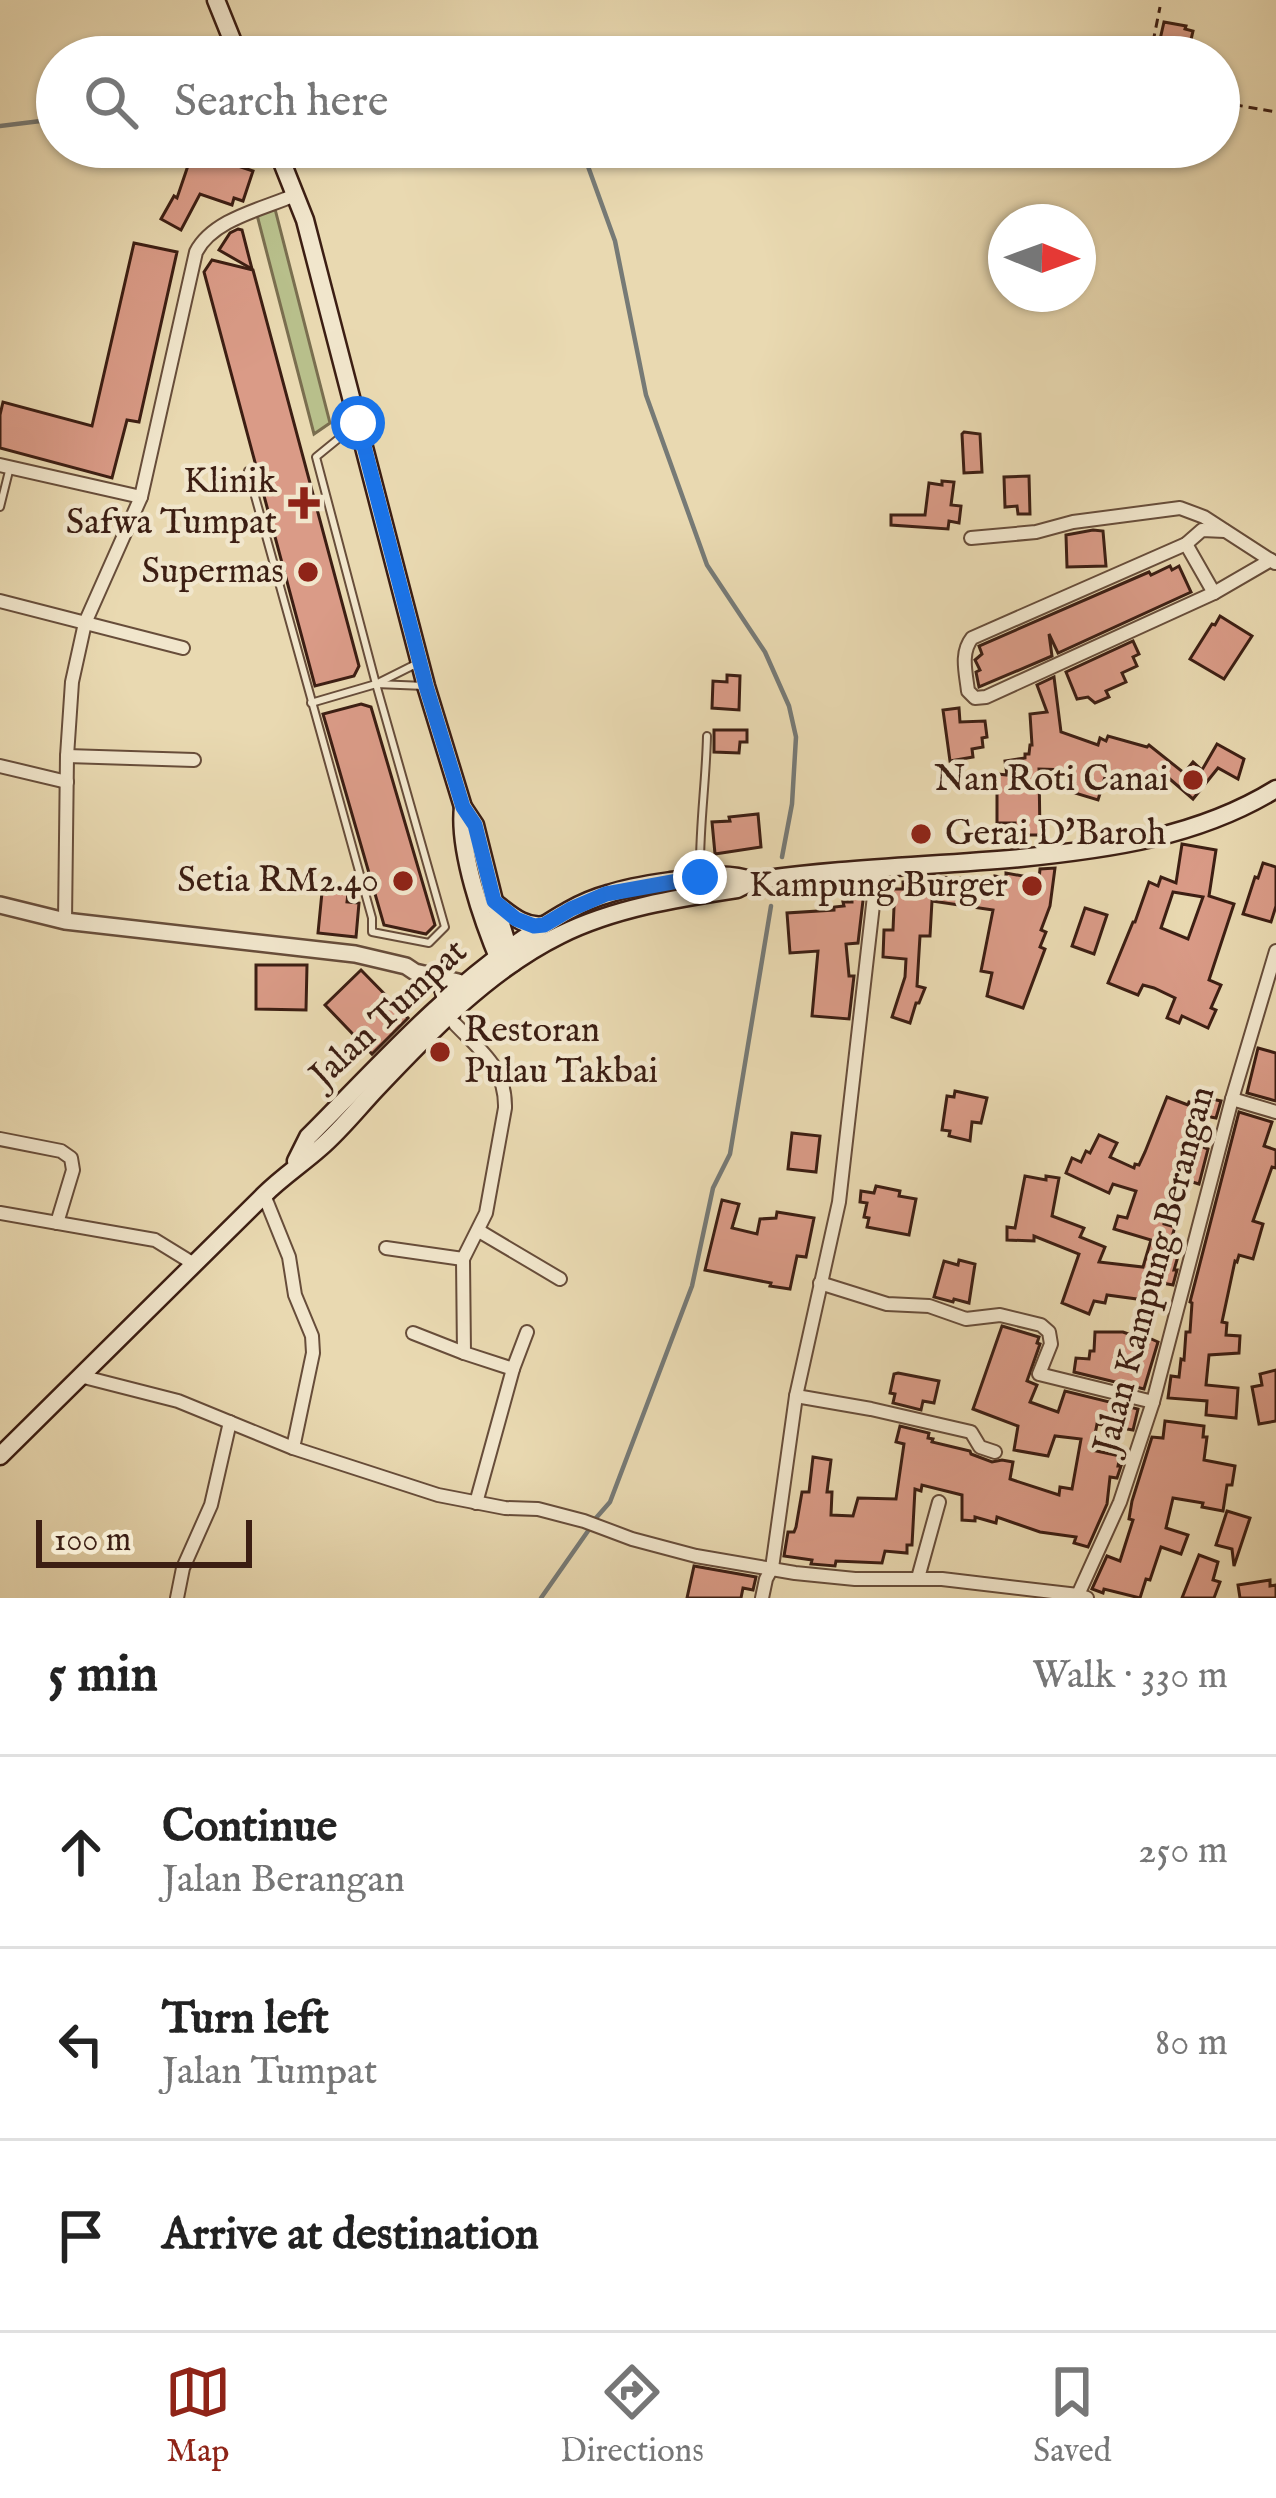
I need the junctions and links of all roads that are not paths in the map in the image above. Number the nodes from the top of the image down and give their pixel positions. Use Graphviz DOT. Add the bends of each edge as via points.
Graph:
graph roads {
  1 [pos="216,0"];
  2 [pos="231,36"];
  3 [pos="284,168"];
  4 [pos="295,195"];
  5 [pos="358,423"];
  6 [pos="5,466"];
  7 [pos="248,472"];
  8 [pos="141,497"];
  9 [pos="0,507"];
  10 [pos="1225,531"];
  11 [pos="971,538"];
  12 [pos="1186,544"];
  13 [pos="1274,562"];
  14 [pos="1214,593"];
  15 [pos="0,601"];
  16 [pos="85,623"];
  17 [pos="183,648"];
  18 [pos="419,663"];
  19 [pos="376,685"];
  20 [pos="426,686"];
  21 [pos="311,703"];
  22 [pos="706,736"];
  23 [pos="67,756"];
  24 [pos="194,760"];
  25 [pos="0,766"];
  26 [pos="67,782"];
  27 [pos="1276,789"];
  28 [pos="463,807"];
  29 [pos="877,870"];
  30 [pos="700,877"];
  31 [pos="753,881"];
  32 [pos="494,901"];
  33 [pos="0,904"];
  34 [pos="484,919"];
  35 [pos="65,921"];
  36 [pos="553,929"];
  37 [pos="372,932"];
  38 [pos="1276,951"];
  39 [pos="355,954"];
  40 [pos="505,960"];
  41 [pos="406,966"];
  42 [pos="434,976"];
  43 [pos="474,982"];
  44 [pos="446,999"];
  45 [pos="455,1024"];
  46 [pos="402,1061"];
  47 [pos="1232,1099"];
  48 [pos="1276,1112"];
  49 [pos="0,1139"];
  50 [pos="292,1167"];
  51 [pos="264,1195"];
  52 [pos="0,1213"];
  53 [pos="58,1223"];
  54 [pos="479,1231"];
  55 [pos="386,1249"];
  56 [pos="463,1259"];
  57 [pos="194,1264"];
  58 [pos="560,1279"];
  59 [pos="820,1283"];
  60 [pos="527,1332"];
  61 [pos="413,1333"];
  62 [pos="464,1353"];
  63 [pos="513,1369"];
  64 [pos="80,1376"];
  65 [pos="796,1396"];
  66 [pos="1154,1402"];
  67 [pos="230,1422"];
  68 [pos="293,1448"];
  69 [pos="995,1452"];
  70 [pos="0,1456"];
  71 [pos="939,1502"];
  72 [pos="476,1503"];
  73 [pos="772,1568"];
  74 [pos="918,1578"];
  75 [pos="1081,1597"];
  76 [pos="176,1598"];
  77 [pos="762,1598"];
  1 -- 2 [label="main road"];
  3 -- 4 [label="main road"];
  4 -- 5 [label="main road"];
  4 -- 8 [label="street" via="202,240"];
  5 -- 18 [label="main road"];
  5 -- 19 [label="lane" via="316,457"];
  6 -- 8 [label="street"];
  6 -- 9 [label="lane"];
  7 -- 21 [label="lane"];
  8 -- 16 [label="street"];
  10 -- 11 [label="street" via="1173,508"];
  10 -- 12 [label="street" via="1202,530"];
  10 -- 13 [label="street"];
  12 -- 14 [label="street"];
  12 -- 14 [label="street" via="972,638 964,657 968,692 986,698"];
  13 -- 14 [label="street"];
  15 -- 16 [label="street"];
  16 -- 17 [label="street"];
  16 -- 23 [label="street"];
  18 -- 19 [label="lane"];
  18 -- 20 [label="main road"];
  19 -- 20 [label="lane"];
  19 -- 21 [label="lane"];
  19 -- 37 [label="lane" via="445,927 429,943"];
  20 -- 28 [label="main road"];
  21 -- 37 [label="lane"];
  22 -- 30 [label="lane"];
  23 -- 24 [label="street"];
  23 -- 26 [label="street"];
  25 -- 26 [label="street"];
  26 -- 35 [label="street"];
  27 -- 29 [label="main road, Jalan Tumpat" via="1162,837"];
  28 -- 32 [label="main road"];
  28 -- 34 [label="main road"];
  29 -- 31 [label="main road, Jalan Tumpat"];
  29 -- 59 [label="street" via="839,1202"];
  30 -- 31 [label="main road, Jalan Tumpat"];
  30 -- 36 [label="main road, Jalan Tumpat" via="606,894 571,909"];
  31 -- 36 [label="main road, Jalan Tumpat"];
  32 -- 36 [label="main road" via="516,919"];
  32 -- 40 [label="main road"];
  33 -- 35 [label="street"];
  34 -- 40 [label="main road"];
  34 -- 43 [label="main road"];
  35 -- 39 [label="street"];
  36 -- 40 [label="main road, Jalan Tumpat"];
  36 -- 45 [label="main road"];
  37 -- 39 [label="lane"];
  38 -- 47 [label="street, Jalan Kampung Berangan"];
  39 -- 41 [label="street"];
  40 -- 43 [label="main road, Jalan Tumpat"];
  41 -- 42 [label="street"];
  41 -- 43 [label="street" via="443,968"];
  42 -- 43 [label="street"];
  42 -- 44 [label="main road"];
  43 -- 44 [label="main road, Jalan Tumpat"];
  43 -- 46 [label="main road, Jalan Tumpat"];
  44 -- 50 [label="main road, Jalan Tumpat" via="308,1137"];
  45 -- 46 [label="main road"];
  45 -- 54 [label="street" via="494,1064 506,1091"];
  46 -- 50 [label="main road, Jalan Tumpat"];
  47 -- 48 [label="street"];
  47 -- 66 [label="street, Jalan Kampung Berangan"];
  49 -- 53 [label="street" via="71,1158"];
  50 -- 51 [label="main road, Jalan Tumpat"];
  51 -- 57 [label="main road, Jalan Tumpat"];
  51 -- 68 [label="street" via="312,1336"];
  52 -- 53 [label="street"];
  53 -- 57 [label="street" via="154,1240"];
  54 -- 56 [label="street"];
  54 -- 58 [label="street"];
  55 -- 56 [label="street"];
  56 -- 62 [label="street"];
  57 -- 64 [label="main road, Jalan Tumpat"];
  59 -- 65 [label="street"];
  59 -- 66 [label="street" via="966,1319 1000,1315 1041,1324 1051,1344 1039,1374"];
  60 -- 63 [label="street"];
  61 -- 62 [label="street"];
  62 -- 63 [label="street"];
  63 -- 72 [label="street"];
  64 -- 67 [label="street"];
  64 -- 70 [label="main road, Jalan Tumpat"];
  65 -- 69 [label="street" via="971,1432 980,1448"];
  65 -- 73 [label="street"];
  66 -- 75 [label="street, Jalan Kampung Berangan"];
  67 -- 68 [label="street"];
  67 -- 76 [label="street" via="211,1505"];
  68 -- 72 [label="street"];
  71 -- 74 [label="street"];
  72 -- 73 [label="street" via="538,1509 697,1556"];
  73 -- 74 [label="street" via="855,1580"];
  73 -- 77 [label="street"];
  74 -- 75 [label="street"];
}
